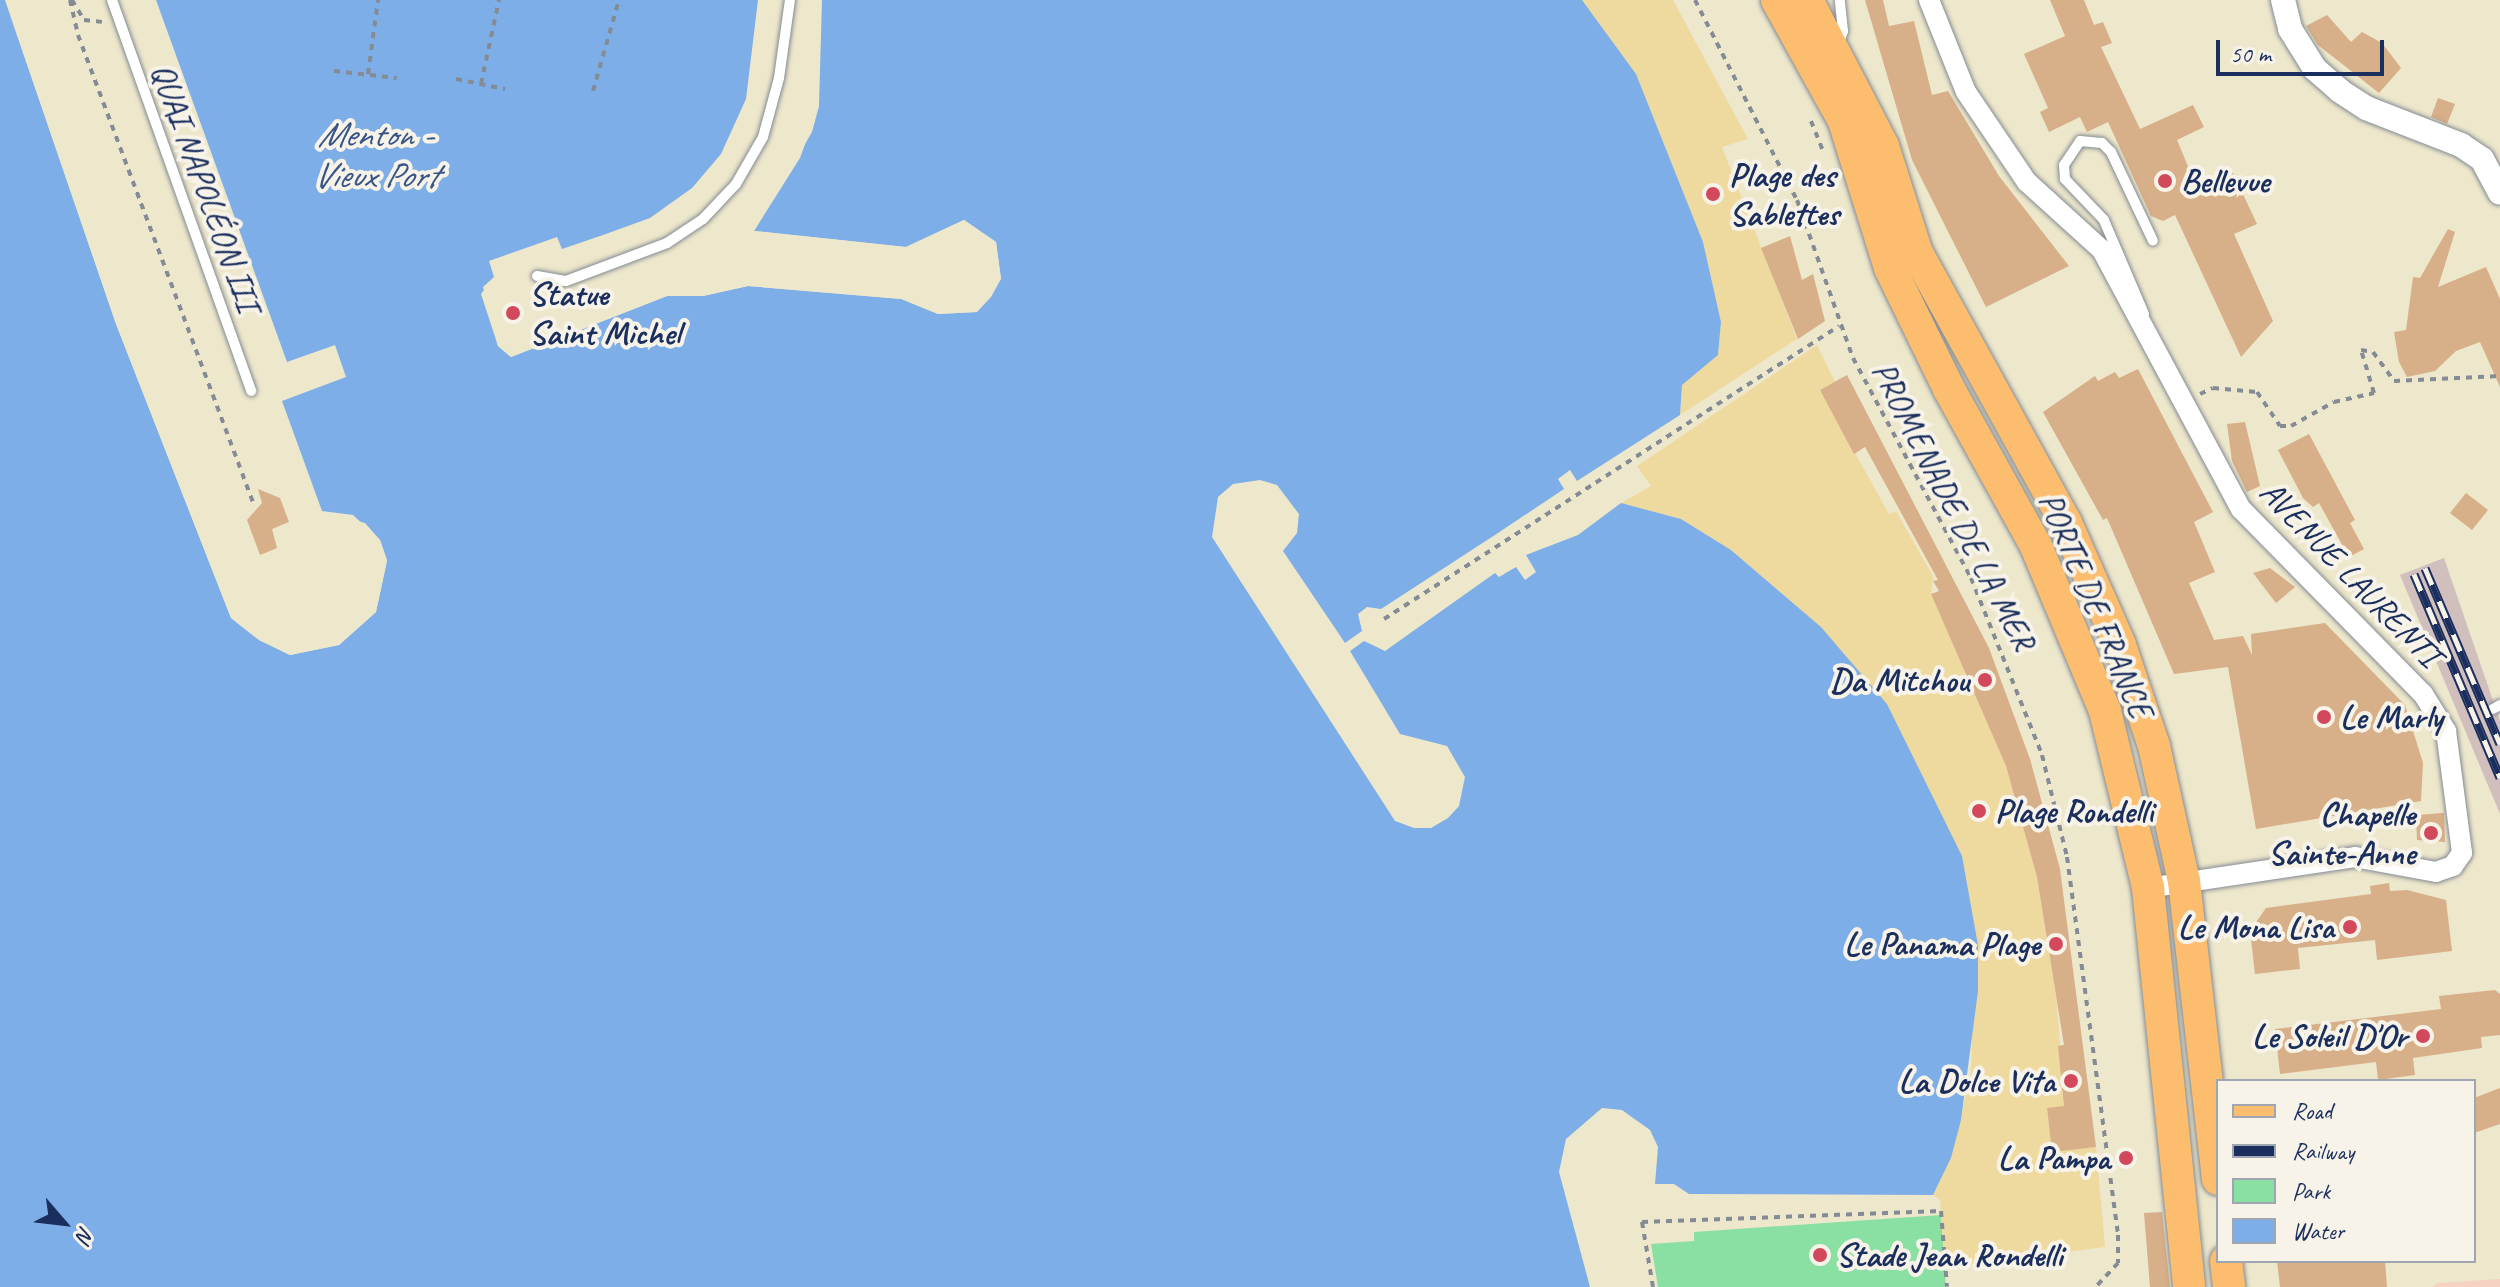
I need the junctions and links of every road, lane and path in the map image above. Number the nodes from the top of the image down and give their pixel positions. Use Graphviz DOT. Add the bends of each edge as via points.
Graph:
graph roads {
  1 [pos="71,0"];
  2 [pos="112,0"];
  3 [pos="378,0"];
  4 [pos="499,0"];
  5 [pos="619,0"];
  6 [pos="790,0"];
  7 [pos="1695,0"];
  8 [pos="1777,0"];
  9 [pos="1807,0"];
  10 [pos="1840,0"];
  11 [pos="1929,0"];
  12 [pos="2283,0"];
  13 [pos="84,20"];
  14 [pos="1836,50"];
  15 [pos="334,71"];
  16 [pos="368,74"];
  17 [pos="397,78"];
  18 [pos="456,79"];
  19 [pos="481,84"];
  20 [pos="505,89"];
  21 [pos="593,91"];
  22 [pos="1807,111"];
  23 [pos="1826,159"];
  24 [pos="2500,193"];
  25 [pos="2153,241"];
  26 [pos="537,276"];
  27 [pos="1839,326"];
  28 [pos="2146,335"];
  29 [pos="2500,376"];
  30 [pos="251,391"];
  31 [pos="2181,401"];
  32 [pos="254,505"];
  33 [pos="1384,619"];
  34 [pos="2184,881"];
  35 [pos="2148,888"];
  36 [pos="2216,1161"];
  37 [pos="2226,1263"];
  38 [pos="1653,1287"];
  39 [pos="1947,1287"];
  40 [pos="2096,1287"];
  41 [pos="2189,1287"];
  42 [pos="2229,1287"];
  1 -- 13 [label="path"];
  1 -- 32 [label="path" via="78,35"];
  2 -- 30 [label="lane, QUAI NAPOLÉON III"];
  3 -- 16 [label="path"];
  4 -- 19 [label="path"];
  5 -- 21 [label="path"];
  6 -- 26 [label="lane" via="779,78 763,137 736,184 703,219 667,243 566,281"];
  7 -- 27 [label="path, PROMENADE DE LA MER" via="1797,200"];
  8 -- 35 [label="main road, PORTE DE FRANCE" via="1844,121 1890,268 2036,546 2094,683 2122,771"];
  9 -- 14 [label="main road, PORTE DE FRANCE"];
  10 -- 14 [label="lane" via="1843,31"];
  11 -- 28 [label="street, AVENUE LAURENTI" via="1966,92 2027,182 2102,250"];
  12 -- 24 [label="street" via="2290,29 2315,69 2366,108 2461,145 2482,159"];
  14 -- 34 [label="main road, PORTE DE FRANCE" via="1883,146 1917,253 2096,585 2154,746"];
  15 -- 16 [label="path"];
  16 -- 17 [label="path"];
  18 -- 19 [label="path"];
  19 -- 20 [label="path"];
  22 -- 23 [label="path"];
  25 -- 28 [label="lane" via="2111,152 2102,143 2080,141 2064,165 2065,179 2113,236 2144,308"];
  27 -- 33 [label="path"];
  27 -- 40 [label="path, PROMENADE DE LA MER" via="1971,578 2042,755 2067,857 2118,1235 2118,1263"];
  28 -- 31 [label="street, AVENUE LAURENTI"];
  29 -- 31 [label="path" via="2394,381 2373,352 2361,350 2374,393 2334,402 2291,426 2280,426 2257,392 2213,388"];
  31 -- 34 [label="street, AVENUE LAURENTI" via="2241,509 2452,728 2462,853 2453,866 2436,872 2355,857"];
  34 -- 35 [label="street, AVENUE LAURENTI"];
  34 -- 36 [label="main road, PORTE DE FRANCE"];
  35 -- 41 [label="main road, PORTE DE FRANCE"];
  37 -- 42 [label="main road"];
  38 -- 39 [label="path" via="1642,1222 1941,1211"];
}
